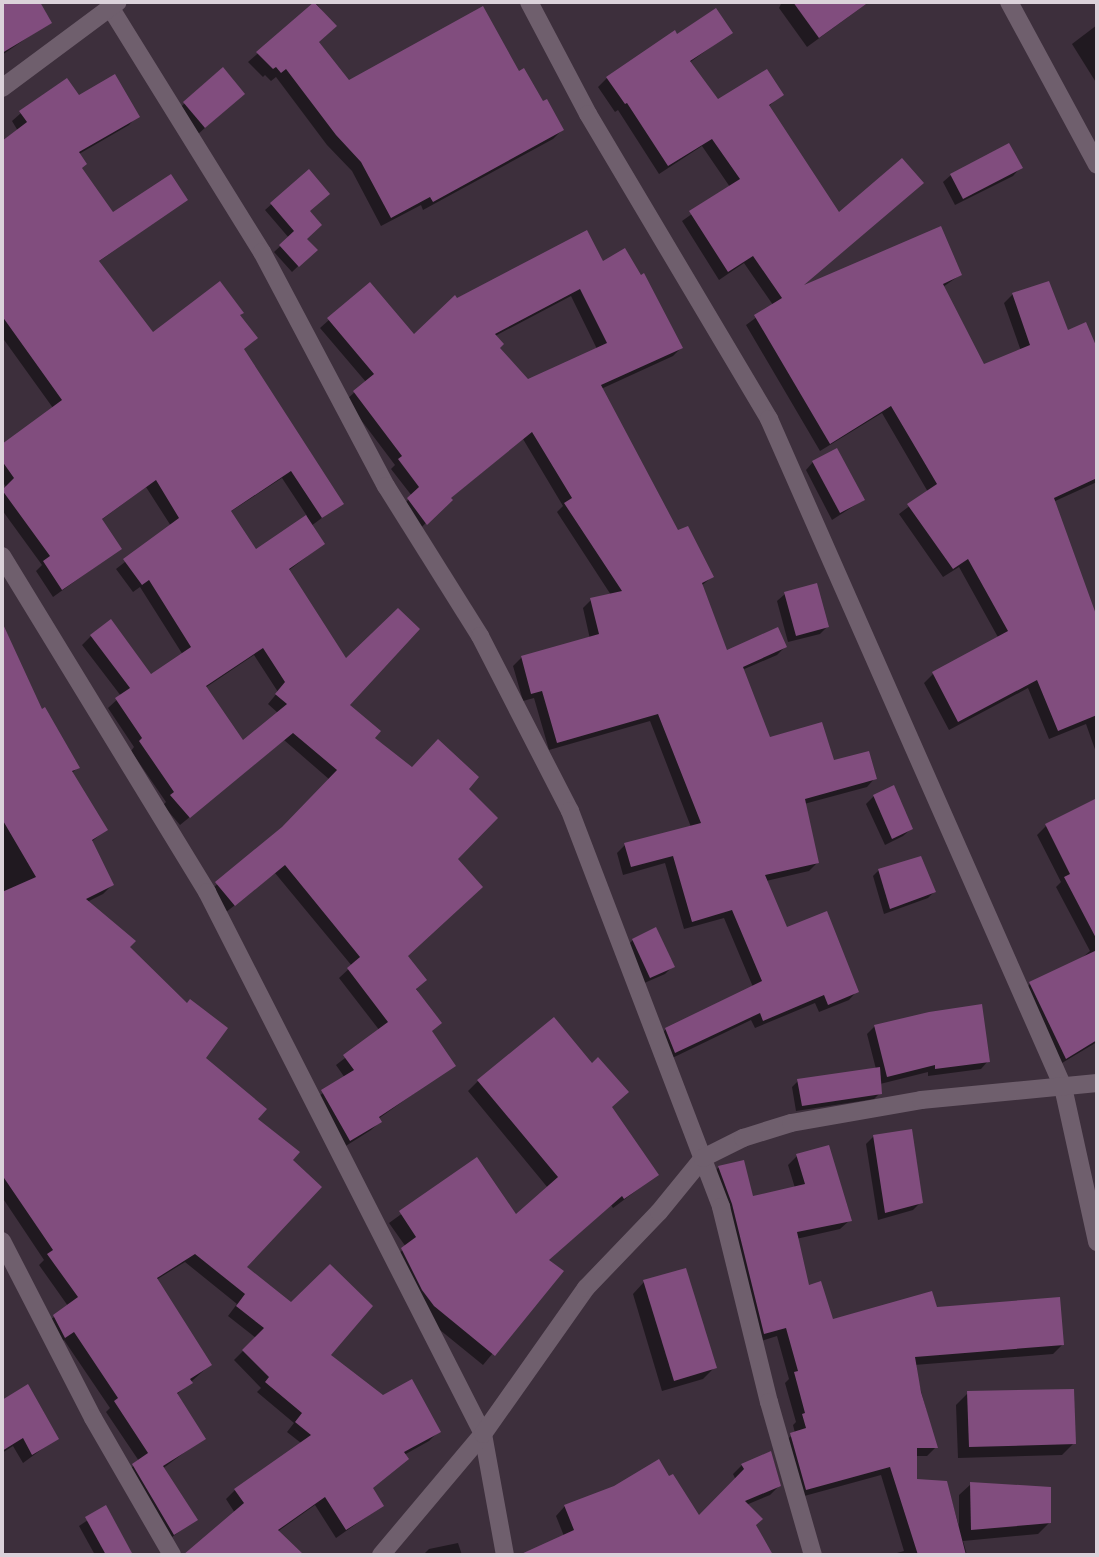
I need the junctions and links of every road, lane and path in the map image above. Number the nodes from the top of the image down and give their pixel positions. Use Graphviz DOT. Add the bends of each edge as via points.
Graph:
graph roads {
  1 [pos="529,2"];
  2 [pos="1009,2"];
  3 [pos="114,4"];
  4 [pos="2,88"];
  5 [pos="1097,164"];
  6 [pos="2,556"];
  7 [pos="1097,1083"];
  8 [pos="1063,1087"];
  9 [pos="703,1158"];
  10 [pos="2,1241"];
  11 [pos="1097,1242"];
  12 [pos="483,1434"];
  13 [pos="172,1555"];
  14 [pos="381,1555"];
  15 [pos="505,1555"];
  16 [pos="813,1555"];
  1 -- 8 [label="street" via="588,114 769,419"];
  2 -- 5 [label="street"];
  3 -- 4 [label="street"];
  3 -- 9 [label="street" via="262,252 386,486 486,648 570,811"];
  6 -- 12 [label="street" via="207,892"];
  7 -- 8 [label="street"];
  8 -- 9 [label="street" via="921,1100 791,1123 743,1138"];
  8 -- 11 [label="street"];
  9 -- 12 [label="street" via="586,1288"];
  9 -- 16 [label="street" via="721,1207"];
  10 -- 13 [label="street" via="93,1418"];
  12 -- 14 [label="street"];
  12 -- 15 [label="street"];
}
